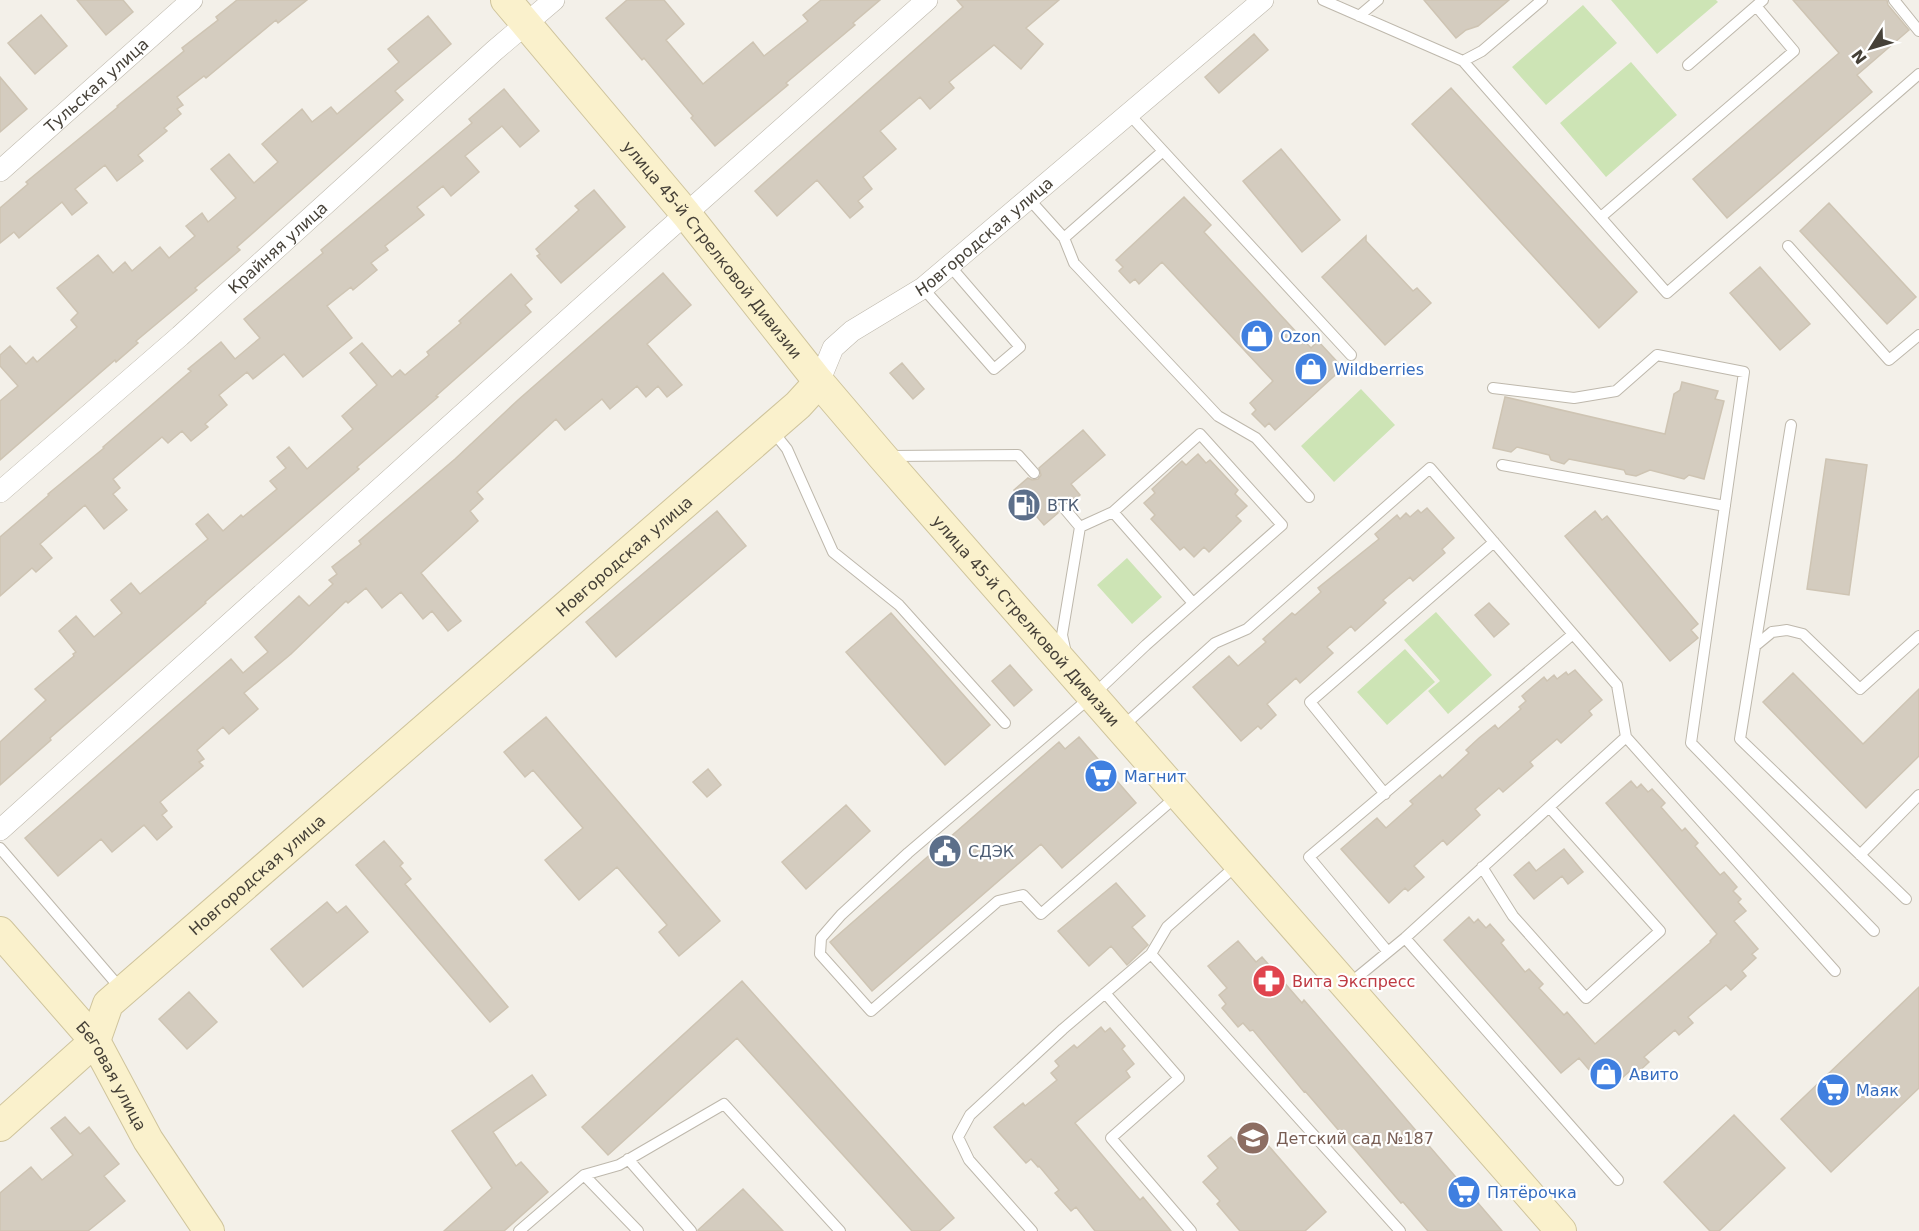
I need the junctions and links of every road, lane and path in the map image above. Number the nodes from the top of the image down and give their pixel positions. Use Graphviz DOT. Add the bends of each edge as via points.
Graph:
graph roads {
  1 [pos="192,0"];
  2 [pos="506,0"];
  3 [pos="554,0"];
  4 [pos="927,0"];
  5 [pos="1263,0"];
  6 [pos="1323,0"];
  7 [pos="1378,0"];
  8 [pos="1542,0"];
  9 [pos="1894,0"];
  10 [pos="1760,3"];
  11 [pos="1359,16"];
  12 [pos="526,23"];
  13 [pos="1919,31"];
  14 [pos="1463,61"];
  15 [pos="1688,65"];
  16 [pos="1919,74"];
  17 [pos="1129,114"];
  18 [pos="1163,151"];
  19 [pos="0,171"];
  20 [pos="1029,199"];
  21 [pos="686,214"];
  22 [pos="1600,217"];
  23 [pos="1064,238"];
  24 [pos="1788,246"];
  25 [pos="950,266"];
  26 [pos="923,288"];
  27 [pos="1919,335"];
  28 [pos="1351,355"];
  29 [pos="819,382"];
  30 [pos="1492,388"];
  31 [pos="1791,425"];
  32 [pos="771,429"];
  33 [pos="882,456"];
  34 [pos="1503,465"];
  35 [pos="1034,473"];
  36 [pos="0,492"];
  37 [pos="1309,496"];
  38 [pos="1725,506"];
  39 [pos="1064,508"];
  40 [pos="1113,512"];
  41 [pos="1080,527"];
  42 [pos="1494,542"];
  43 [pos="1193,603"];
  44 [pos="1573,634"];
  45 [pos="1919,636"];
  46 [pos="1755,646"];
  47 [pos="1072,673"];
  48 [pos="1092,696"];
  49 [pos="1005,723"];
  50 [pos="1120,729"];
  51 [pos="1626,737"];
  52 [pos="1178,794"];
  53 [pos="1385,794"];
  54 [pos="1919,795"];
  55 [pos="1549,807"];
  56 [pos="0,830"];
  57 [pos="0,848"];
  58 [pos="1860,855"];
  59 [pos="1239,864"];
  60 [pos="1482,867"];
  61 [pos="1906,899"];
  62 [pos="0,932"];
  63 [pos="1874,932"];
  64 [pos="1405,938"];
  65 [pos="1388,952"];
  66 [pos="1151,954"];
  67 [pos="1835,971"];
  68 [pos="1346,986"];
  69 [pos="123,991"];
  70 [pos="1106,993"];
  71 [pos="95,1041"];
  72 [pos="0,1126"];
  73 [pos="628,1159"];
  74 [pos="584,1175"];
  75 [pos="1618,1180"];
  76 [pos="209,1231"];
  77 [pos="519,1231"];
  78 [pos="638,1231"];
  79 [pos="691,1231"];
  80 [pos="840,1231"];
  81 [pos="1032,1231"];
  82 [pos="1191,1231"];
  83 [pos="1400,1231"];
  84 [pos="1561,1231"];
  1 -- 19 [label="street, Тульская улица"];
  2 -- 12 [label="main road, улица 45-й Стрелковой Дивизии"];
  3 -- 12 [label="street, Крайняя улица"];
  4 -- 21 [label="street"];
  5 -- 17 [label="street, Новгородская улица"];
  6 -- 11 [label="lane"];
  7 -- 11 [label="lane"];
  8 -- 14 [label="lane" via="1482,51"];
  9 -- 13 [label="lane"];
  10 -- 15 [label="lane"];
  10 -- 22 [label="lane" via="1794,51"];
  11 -- 14 [label="lane"];
  12 -- 21 [label="main road, улица 45-й Стрелковой Дивизии"];
  12 -- 36 [label="street, Крайняя улица" via="180,336"];
  14 -- 22 [label="lane"];
  16 -- 22 [label="lane" via="1666,293"];
  17 -- 18 [label="lane"];
  17 -- 20 [label="street, Новгородская улица"];
  18 -- 23 [label="lane"];
  18 -- 28 [label="lane"];
  20 -- 23 [label="lane"];
  20 -- 25 [label="street, Новгородская улица"];
  21 -- 29 [label="main road, улица 45-й Стрелковой Дивизии"];
  21 -- 56 [label="street"];
  23 -- 37 [label="lane" via="1074,263 1210,408 1256,438"];
  24 -- 27 [label="lane" via="1889,360"];
  25 -- 26 [label="street, Новгородская улица"];
  25 -- 26 [label="lane" via="1020,346 994,369"];
  26 -- 29 [label="street, Новгородская улица" via="852,331 833,348"];
  29 -- 32 [label="main road, Новгородская улица"];
  29 -- 33 [label="main road, улица 45-й Стрелковой Дивизии"];
  30 -- 38 [label="lane" via="1574,398 1616,391 1657,355 1744,372"];
  31 -- 46 [label="lane"];
  32 -- 49 [label="lane" via="787,449 833,552 899,605"];
  32 -- 69 [label="main road, Новгородская улица"];
  33 -- 35 [label="lane" via="1018,455"];
  33 -- 47 [label="main road, улица 45-й Стрелковой Дивизии"];
  34 -- 38 [label="lane"];
  38 -- 63 [label="lane" via="1691,743"];
  39 -- 41 [label="lane"];
  40 -- 41 [label="lane"];
  40 -- 43 [label="lane"];
  40 -- 43 [label="lane" via="1200,434 1282,525"];
  41 -- 47 [label="lane" via="1062,635"];
  42 -- 44 [label="lane"];
  42 -- 50 [label="lane" via="1430,468 1247,629 1215,643"];
  42 -- 53 [label="lane" via="1310,702"];
  43 -- 48 [label="lane"];
  44 -- 51 [label="lane" via="1617,685"];
  44 -- 53 [label="lane"];
  45 -- 46 [label="lane" via="1860,689 1803,634 1772,632"];
  46 -- 58 [label="lane" via="1740,739"];
  47 -- 48 [label="main road, улица 45-й Стрелковой Дивизии"];
  48 -- 50 [label="main road, улица 45-й Стрелковой Дивизии"];
  48 -- 52 [label="lane" via="841,915 821,939 820,954 872,1011 998,901 1023,895 1041,915"];
  50 -- 52 [label="main road, улица 45-й Стрелковой Дивизии"];
  51 -- 55 [label="lane"];
  51 -- 67 [label="lane"];
  52 -- 59 [label="main road, улица 45-й Стрелковой Дивизии"];
  53 -- 65 [label="lane" via="1309,857"];
  54 -- 58 [label="lane"];
  55 -- 60 [label="lane"];
  55 -- 60 [label="lane" via="1660,931 1586,998 1513,916"];
  57 -- 69 [label="lane"];
  58 -- 61 [label="lane"];
  59 -- 66 [label="lane" via="1167,927"];
  59 -- 68 [label="main road, улица 45-й Стрелковой Дивизии"];
  60 -- 64 [label="lane"];
  62 -- 71 [label="main road, Беговая улица"];
  64 -- 65 [label="lane"];
  64 -- 75 [label="lane"];
  65 -- 68 [label="lane"];
  66 -- 70 [label="lane"];
  66 -- 83 [label="lane"];
  68 -- 84 [label="main road, улица 45-й Стрелковой Дивизии"];
  69 -- 71 [label="main road, Новгородская улица" via="108,1004"];
  70 -- 81 [label="lane" via="970,1114 958,1137 969,1160"];
  70 -- 82 [label="lane" via="1179,1078 1111,1138"];
  71 -- 72 [label="main road, Новгородская улица"];
  71 -- 76 [label="main road, Беговая улица" via="148,1140"];
  73 -- 74 [label="lane"];
  73 -- 79 [label="lane"];
  73 -- 80 [label="lane" via="724,1104"];
  74 -- 77 [label="lane"];
  74 -- 78 [label="lane"];
}
